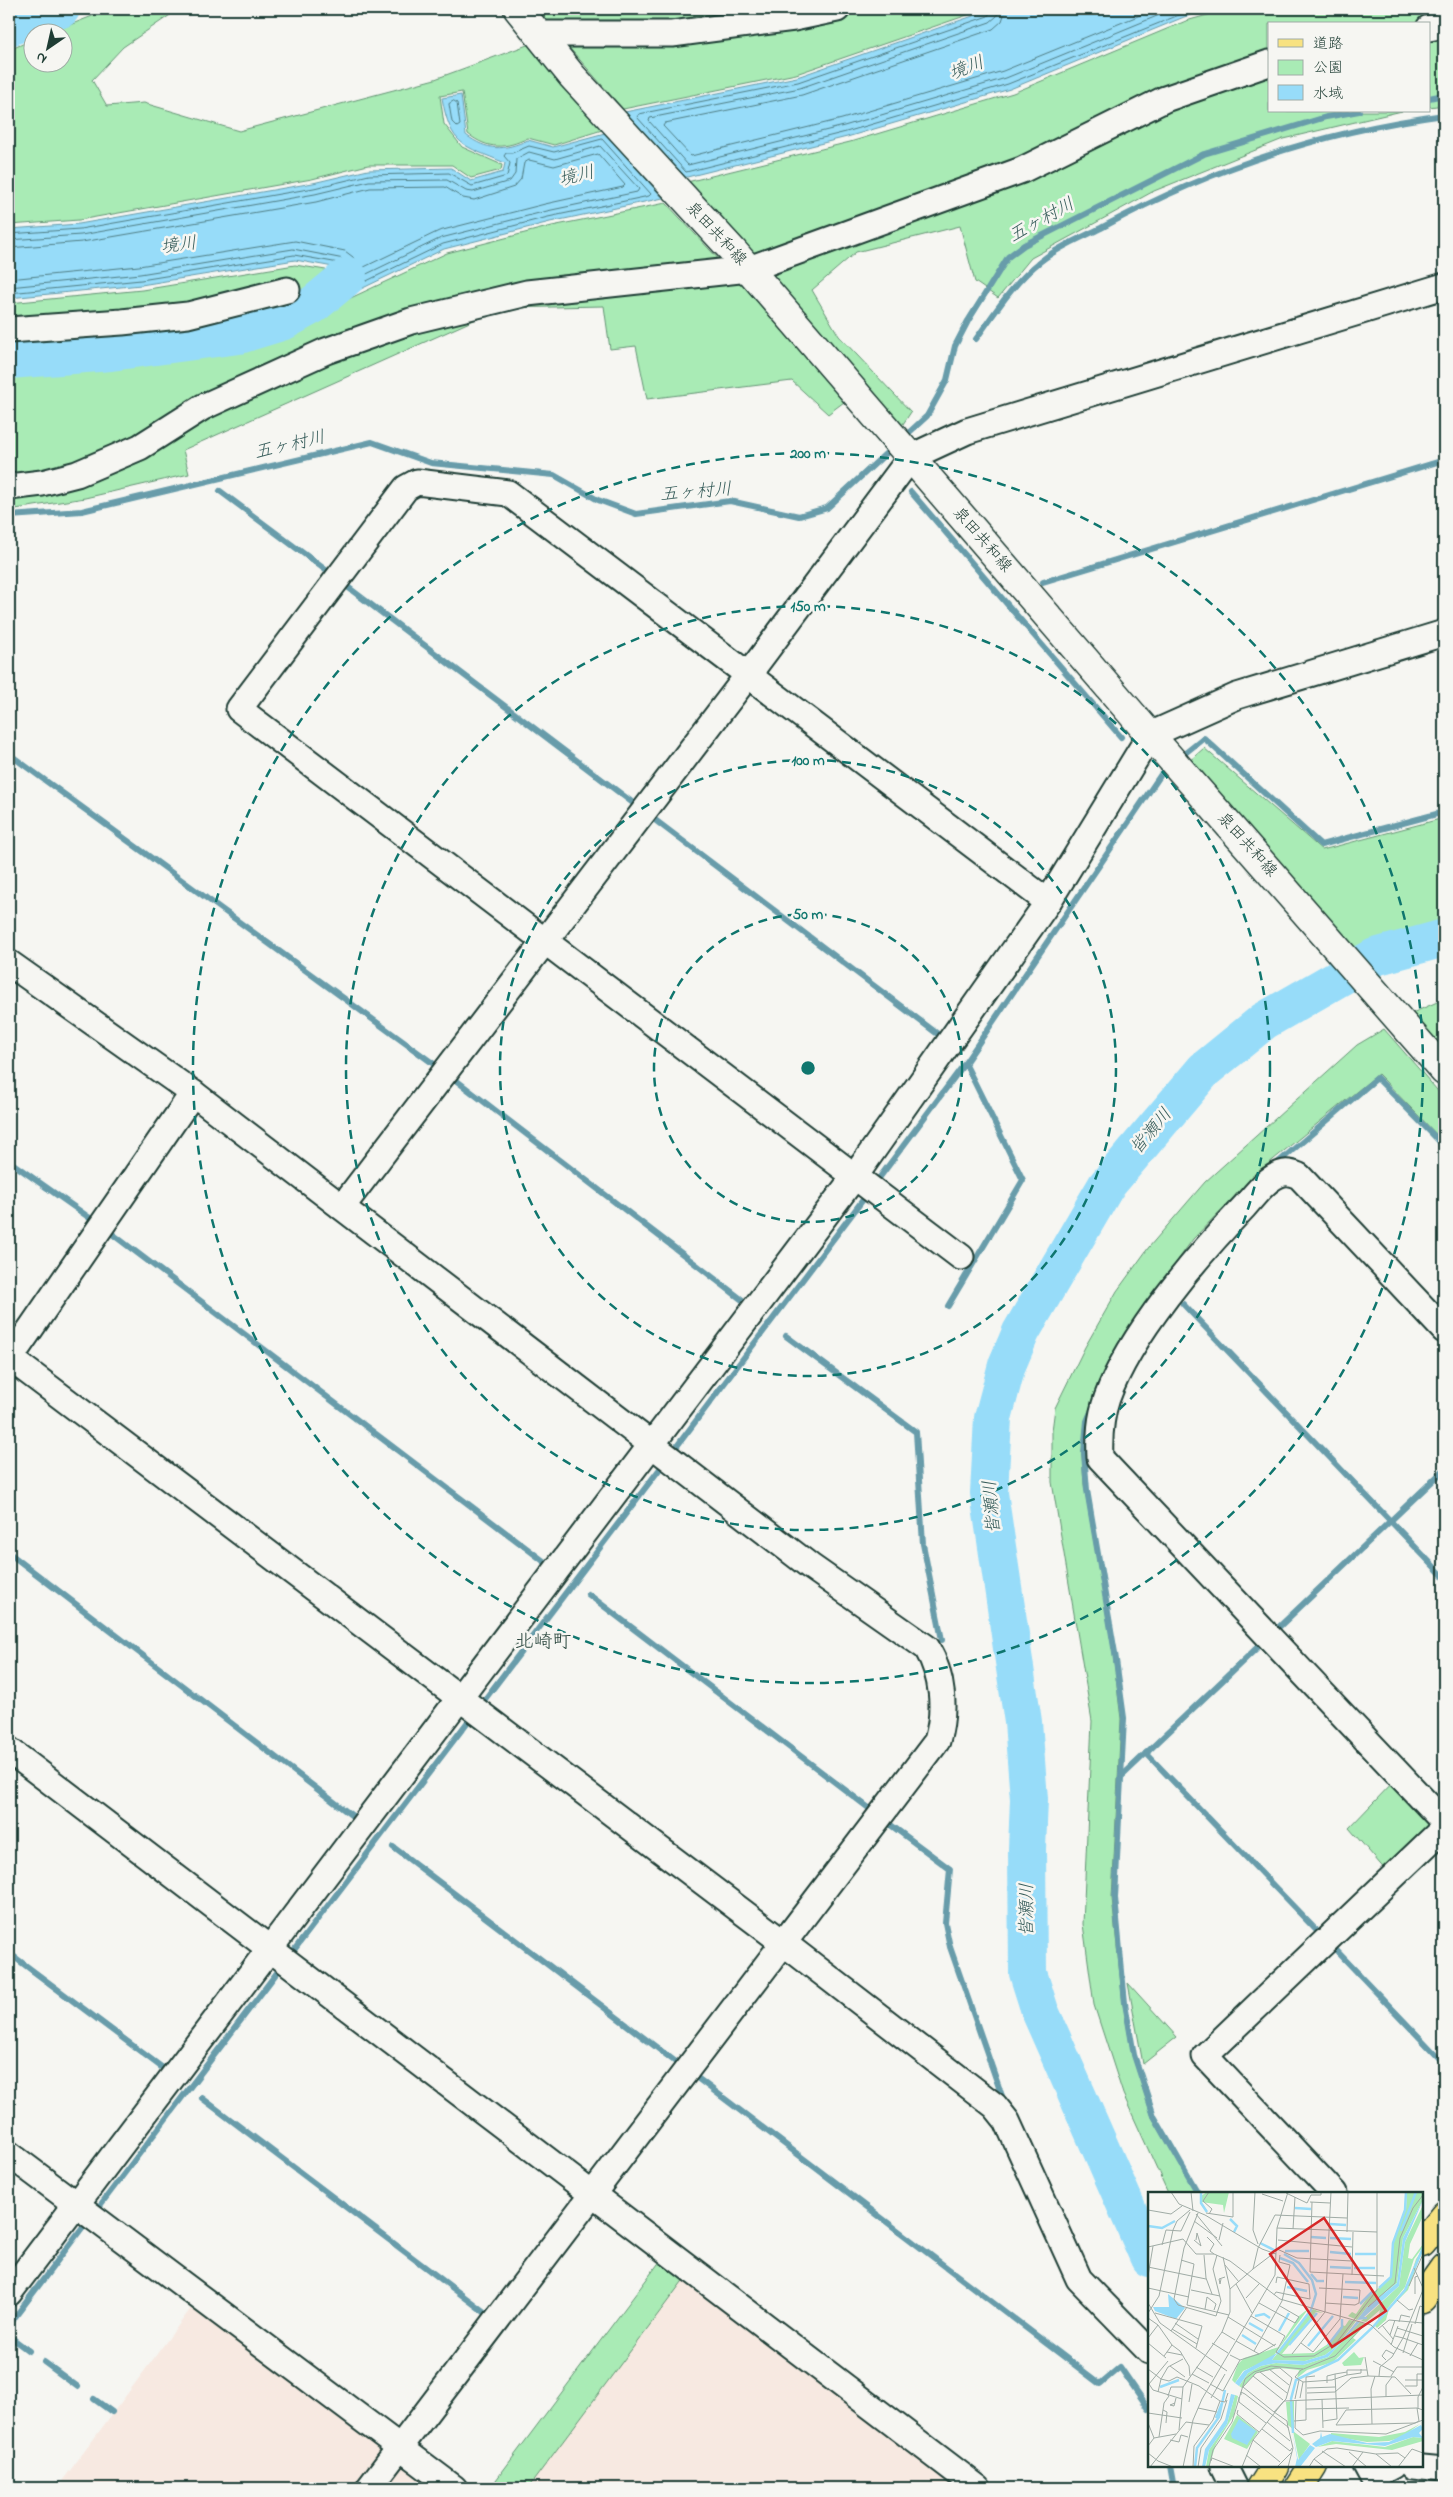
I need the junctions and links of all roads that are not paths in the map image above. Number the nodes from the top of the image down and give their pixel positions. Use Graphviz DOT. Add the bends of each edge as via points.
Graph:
graph roads {
  1 [pos="518,9"];
  2 [pos="837,9"];
  3 [pos="1444,25"];
  4 [pos="1430,28"];
  5 [pos="537,34"];
  6 [pos="1268,63"];
  7 [pos="741,260"];
  8 [pos="1444,286"];
  9 [pos="287,290"];
  10 [pos="9,330"];
  11 [pos="909,455"];
  12 [pos="9,488"];
  13 [pos="1444,633"];
  14 [pos="748,675"];
  15 [pos="1154,740"];
  16 [pos="1048,902"];
  17 [pos="544,941"];
  18 [pos="9,963"];
  19 [pos="1444,1071"];
  20 [pos="193,1094"];
  21 [pos="859,1179"];
  22 [pos="342,1207"];
  23 [pos="961,1257"];
  24 [pos="1444,1330"];
  25 [pos="10,1359"];
  26 [pos="654,1448"];
  27 [pos="462,1700"];
  28 [pos="9,1750"];
  29 [pos="1444,1822"];
  30 [pos="1444,1828"];
  31 [pos="785,1944"];
  32 [pos="281,1957"];
  33 [pos="9,2154"];
  34 [pos="1333,2192"];
  35 [pos="592,2194"];
  36 [pos="87,2212"];
  37 [pos="1444,2216"];
  38 [pos="1423,2242"];
  39 [pos="1444,2268"];
  40 [pos="9,2293"];
  41 [pos="1423,2298"];
  42 [pos="1148,2351"];
  43 [pos="400,2447"];
  44 [pos="1224,2467"];
  45 [pos="1274,2467"];
  46 [pos="1312,2467"];
  47 [pos="1423,2467"];
  48 [pos="1444,2469"];
  49 [pos="369,2488"];
  50 [pos="454,2488"];
  51 [pos="978,2488"];
  52 [pos="1235,2488"];
  53 [pos="1261,2488"];
  54 [pos="1299,2488"];
  1 -- 5 [label="main road, 泉田共和線"];
  2 -- 5 [label="street" via="672,34"];
  3 -- 4 [label="street"];
  5 -- 7 [label="main road, 泉田共和線"];
  6 -- 7 [label="street" via="1165,99 1022,170"];
  7 -- 11 [label="main road, 泉田共和線"];
  7 -- 12 [label="street" via="527,293 411,321 326,351 203,407 140,447 77,474"];
  8 -- 11 [label="street" via="967,431"];
  9 -- 10 [label="street" via="188,315"];
  11 -- 14 [label="street"];
  11 -- 15 [label="main road, 泉田共和線"];
  13 -- 15 [label="street" via="1237,696"];
  14 -- 16 [label="street"];
  14 -- 17 [label="street"];
  14 -- 17 [label="street" via="508,494 417,482 406,488 239,709"];
  15 -- 16 [label="street"];
  15 -- 19 [label="main road, 泉田共和線"];
  16 -- 21 [label="street"];
  17 -- 21 [label="street"];
  17 -- 22 [label="street"];
  18 -- 20 [label="street"];
  20 -- 22 [label="street"];
  20 -- 25 [label="street"];
  21 -- 23 [label="street"];
  21 -- 26 [label="street"];
  22 -- 26 [label="street"];
  24 -- 29 [label="street" via="1298,1176 1283,1173 1268,1182 1207,1245 1150,1321 1123,1363 1107,1398 1099,1428 1100,1458"];
  25 -- 27 [label="street"];
  26 -- 27 [label="street"];
  26 -- 31 [label="street" via="810,1566 927,1648 936,1665 942,1722 937,1741"];
  27 -- 31 [label="street"];
  27 -- 32 [label="street"];
  28 -- 32 [label="street"];
  30 -- 34 [label="street" via="1205,2056"];
  31 -- 35 [label="street"];
  31 -- 42 [label="street" via="995,2106 1008,2121 1079,2279"];
  32 -- 35 [label="street"];
  32 -- 36 [label="street"];
  33 -- 36 [label="street"];
  35 -- 43 [label="street"];
  35 -- 51 [label="street"];
  36 -- 40 [label="street"];
  36 -- 43 [label="street"];
  37 -- 38 [label="main road"];
  39 -- 41 [label="main road"];
  43 -- 49 [label="street"];
  43 -- 50 [label="street"];
  44 -- 52 [label="street"];
  45 -- 53 [label="main road"];
  46 -- 54 [label="main road"];
  47 -- 48 [label="street"];
}
